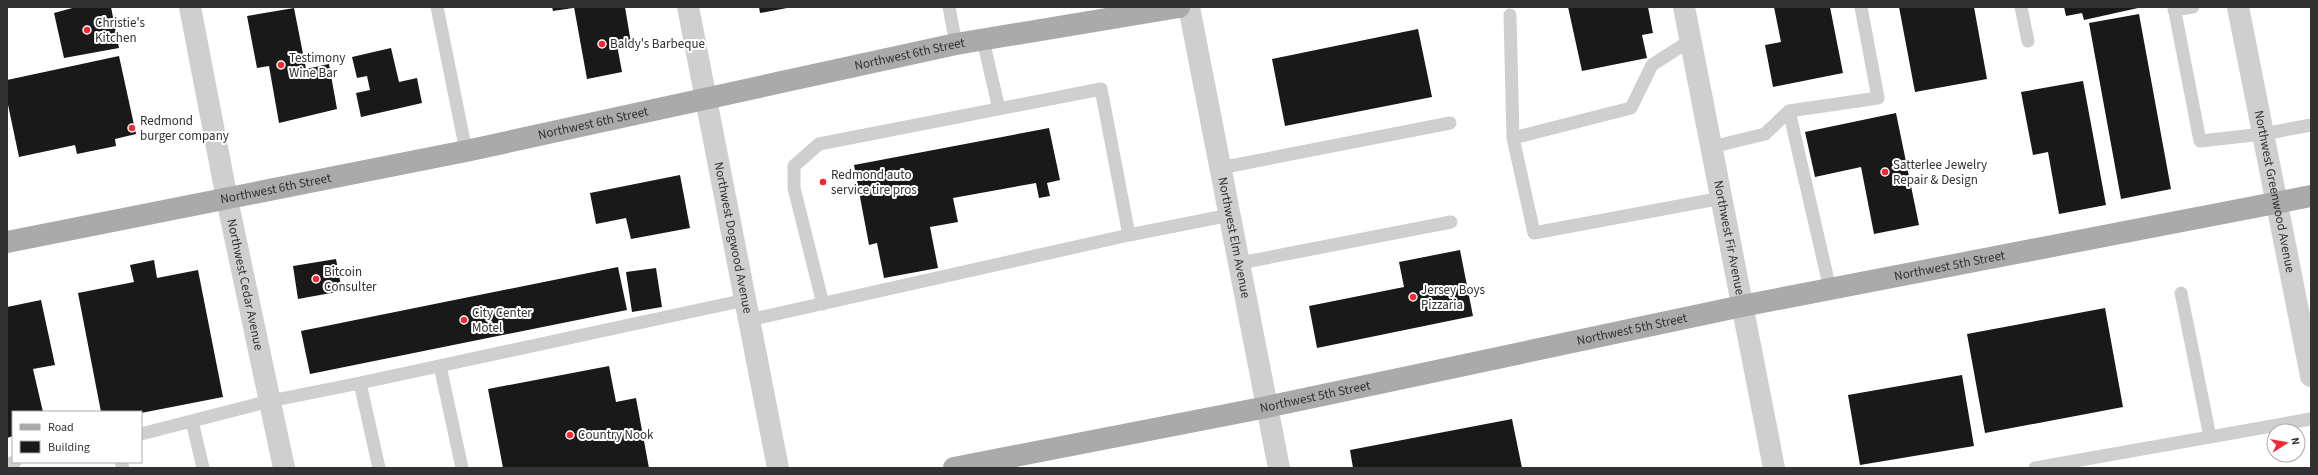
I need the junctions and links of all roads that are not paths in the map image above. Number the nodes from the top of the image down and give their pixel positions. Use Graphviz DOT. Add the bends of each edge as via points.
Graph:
graph roads {
  1 [pos="190,7"];
  2 [pos="437,7"];
  3 [pos="688,7"];
  4 [pos="949,7"];
  5 [pos="1179,7"];
  6 [pos="1189,7"];
  7 [pos="1684,7"];
  8 [pos="1861,7"];
  9 [pos="2021,7"];
  10 [pos="2193,7"];
  11 [pos="2238,7"];
  12 [pos="2174,9"];
  13 [pos="1510,15"];
  14 [pos="983,40"];
  15 [pos="1691,40"];
  16 [pos="2028,41"];
  17 [pos="956,44"];
  18 [pos="706,100"];
  19 [pos="999,109"];
  20 [pos="1789,111"];
  21 [pos="1450,122"];
  22 [pos="2311,125"];
  23 [pos="2263,134"];
  24 [pos="1513,138"];
  25 [pos="1712,147"];
  26 [pos="466,151"];
  27 [pos="1220,168"];
  28 [pos="2311,196"];
  29 [pos="1722,198"];
  30 [pos="227,200"];
  31 [pos="2277,202"];
  32 [pos="1230,215"];
  33 [pos="1451,222"];
  34 [pos="1130,235"];
  35 [pos="7,242"];
  36 [pos="1240,264"];
  37 [pos="1830,289"];
  38 [pos="2181,293"];
  39 [pos="823,304"];
  40 [pos="1742,306"];
  41 [pos="747,310"];
  42 [pos="440,366"];
  43 [pos="2311,376"];
  44 [pos="360,383"];
  45 [pos="270,401"];
  46 [pos="1267,407"];
  47 [pos="2311,419"];
  48 [pos="192,421"];
  49 [pos="142,434"];
  50 [pos="2210,437"];
  51 [pos="2097,463"];
  52 [pos="203,468"];
  53 [pos="284,468"];
  54 [pos="379,468"];
  55 [pos="462,468"];
  56 [pos="778,468"];
  57 [pos="954,468"];
  58 [pos="1279,468"];
  59 [pos="1774,468"];
  60 [pos="2035,468"];
  1 -- 30 [label="street, Northwest Cedar Avenue"];
  2 -- 26 [label="lane"];
  3 -- 18 [label="street, Northwest Dogwood Avenue"];
  4 -- 17 [label="lane"];
  5 -- 14 [label="main road, Northwest 6th Street"];
  6 -- 27 [label="street, Northwest Elm Avenue"];
  7 -- 15 [label="street, Northwest Fir Avenue"];
  8 -- 20 [label="lane" via="1878,98"];
  9 -- 16 [label="lane"];
  10 -- 12 [label="lane"];
  11 -- 23 [label="street, Northwest Greenwood Avenue"];
  12 -- 23 [label="lane" via="2200,141"];
  13 -- 24 [label="lane"];
  14 -- 17 [label="main road, Northwest 6th Street"];
  14 -- 19 [label="lane"];
  15 -- 24 [label="lane" via="1652,65 1631,108"];
  15 -- 25 [label="street, Northwest Fir Avenue"];
  17 -- 18 [label="main road, Northwest 6th Street"];
  18 -- 26 [label="main road, Northwest 6th Street"];
  18 -- 41 [label="street, Northwest Dogwood Avenue"];
  19 -- 34 [label="lane" via="1101,89"];
  19 -- 39 [label="lane" via="819,144 794,166 794,188"];
  20 -- 25 [label="lane" via="1765,134"];
  20 -- 37 [label="lane"];
  21 -- 27 [label="lane"];
  22 -- 23 [label="lane"];
  23 -- 31 [label="street, Northwest Greenwood Avenue"];
  24 -- 29 [label="lane" via="1534,233"];
  25 -- 29 [label="street, Northwest Fir Avenue"];
  26 -- 30 [label="main road, Northwest 6th Street"];
  27 -- 32 [label="street, Northwest Elm Avenue"];
  28 -- 31 [label="main road, Northwest 5th Street"];
  29 -- 40 [label="street, Northwest Fir Avenue"];
  30 -- 35 [label="main road, Northwest 6th Street"];
  30 -- 45 [label="street, Northwest Cedar Avenue"];
  31 -- 37 [label="main road, Northwest 5th Street"];
  31 -- 43 [label="street, Northwest Greenwood Avenue"];
  32 -- 34 [label="lane"];
  32 -- 36 [label="street, Northwest Elm Avenue"];
  33 -- 36 [label="lane"];
  34 -- 39 [label="lane"];
  36 -- 46 [label="street, Northwest Elm Avenue"];
  37 -- 40 [label="main road, Northwest 5th Street"];
  38 -- 50 [label="lane"];
  39 -- 41 [label="lane"];
  40 -- 46 [label="main road, Northwest 5th Street"];
  40 -- 59 [label="street, Northwest Fir Avenue"];
  41 -- 42 [label="lane"];
  41 -- 56 [label="street, Northwest Dogwood Avenue"];
  42 -- 44 [label="lane"];
  42 -- 55 [label="lane"];
  44 -- 45 [label="lane"];
  44 -- 54 [label="lane"];
  45 -- 48 [label="lane"];
  45 -- 53 [label="street, Northwest Cedar Avenue"];
  46 -- 57 [label="main road, Northwest 5th Street"];
  46 -- 58 [label="street, Northwest Elm Avenue"];
  47 -- 50 [label="lane"];
  48 -- 49 [label="lane"];
  48 -- 52 [label="lane"];
  50 -- 51 [label="lane"];
  51 -- 60 [label="lane"];
}
